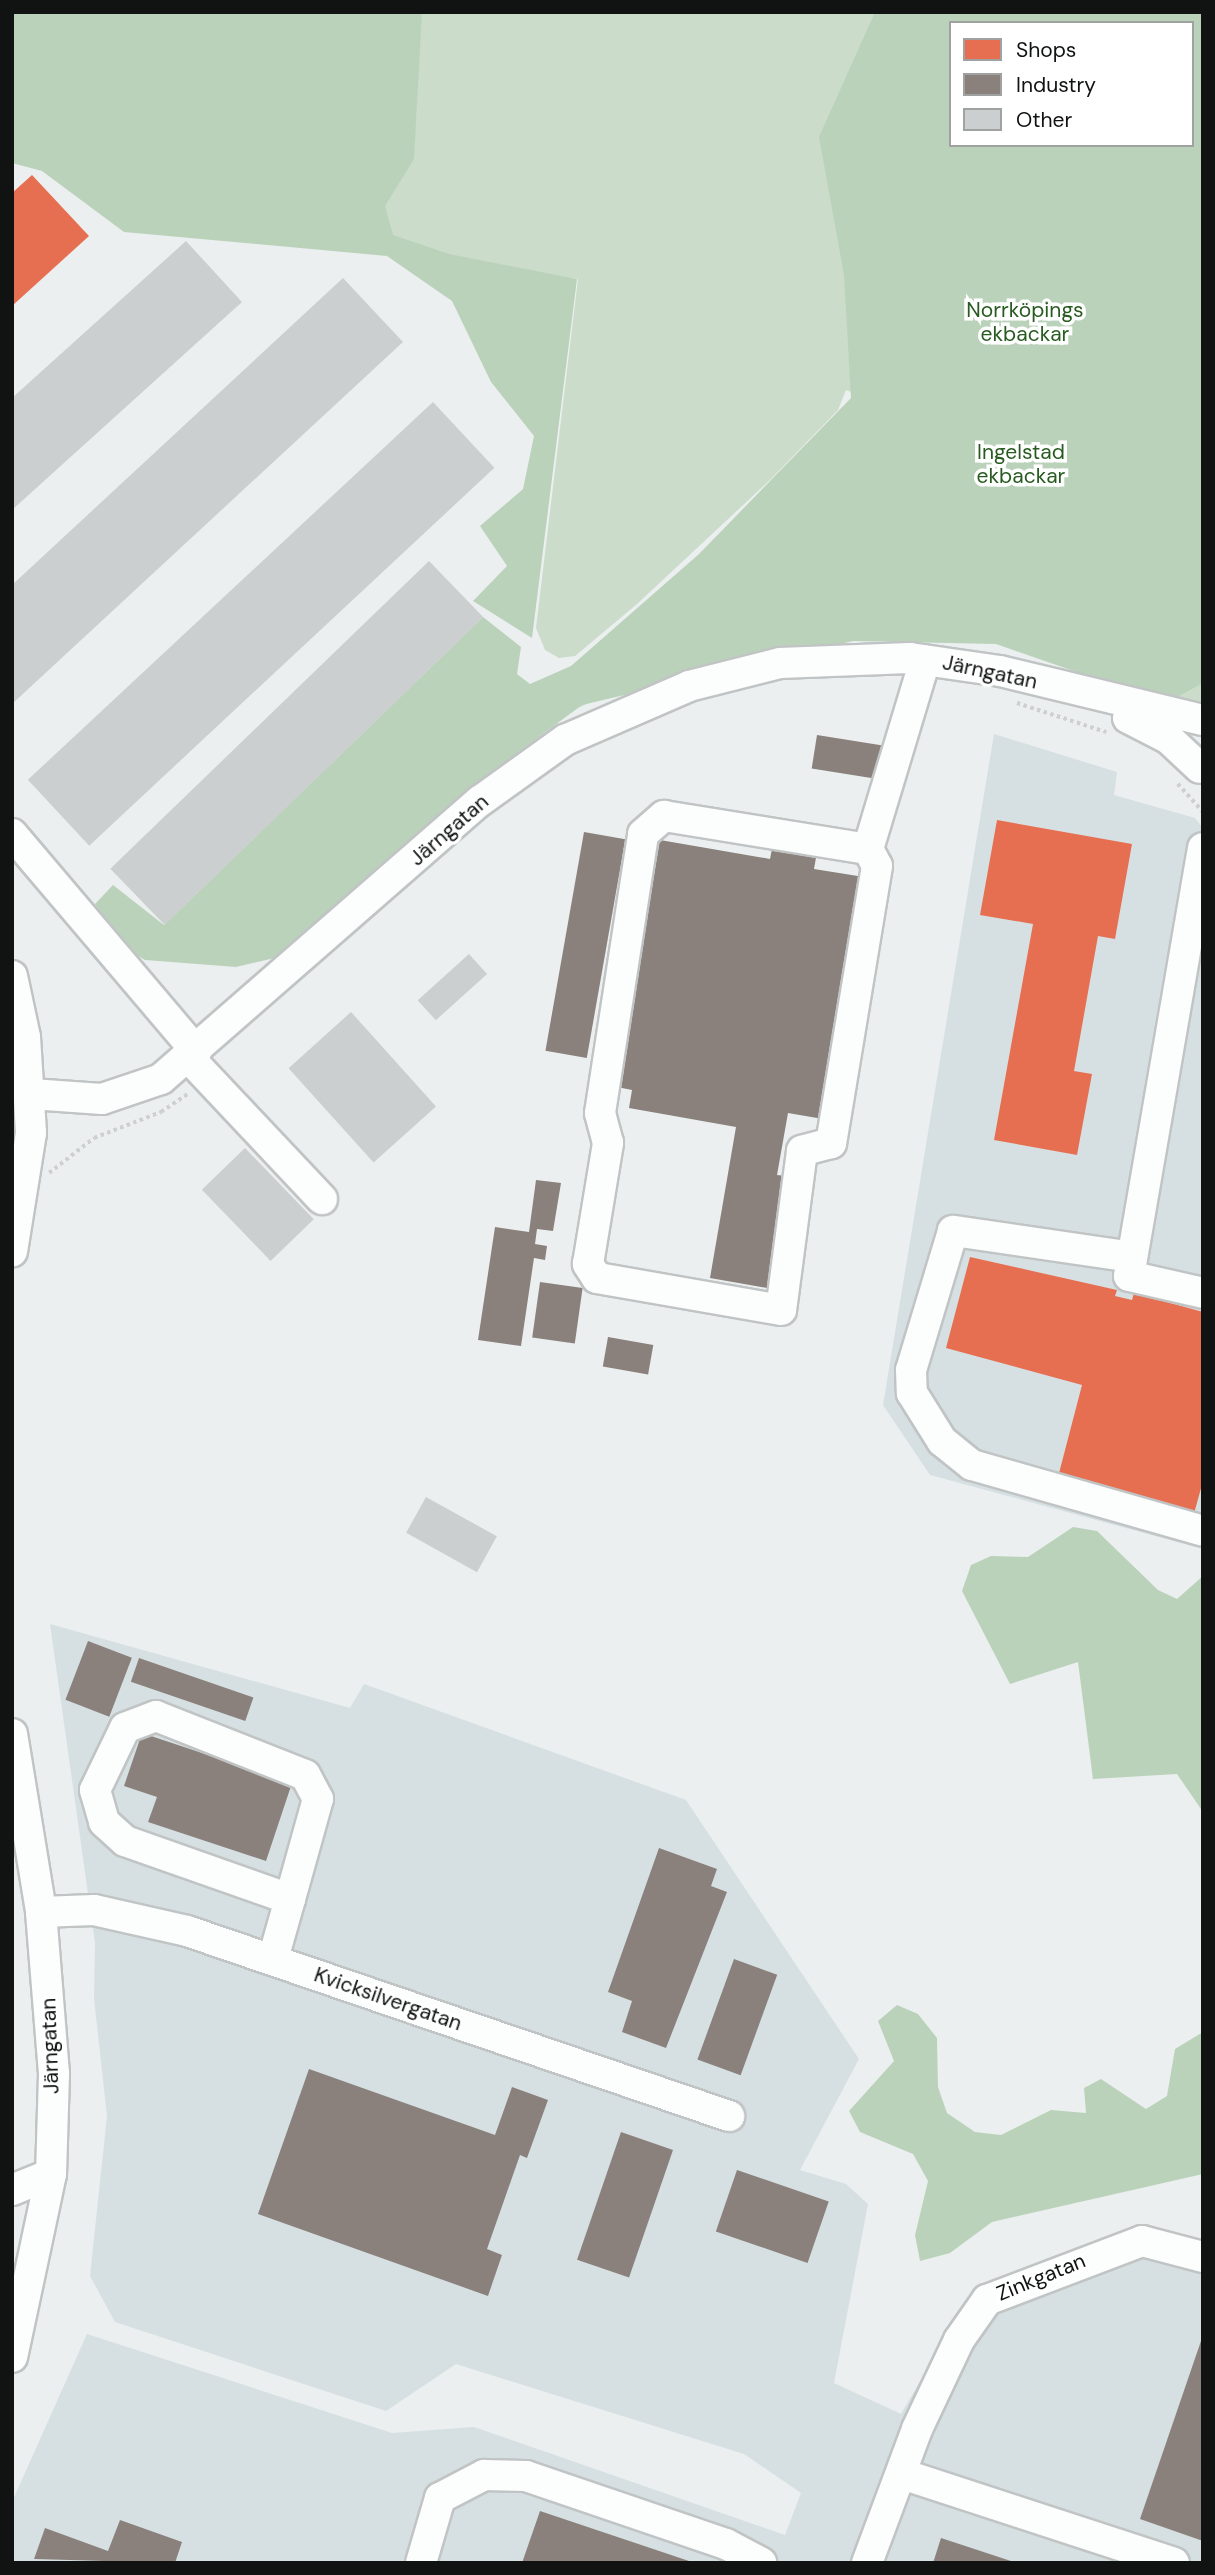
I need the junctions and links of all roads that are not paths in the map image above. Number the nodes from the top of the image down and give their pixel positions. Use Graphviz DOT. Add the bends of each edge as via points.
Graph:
graph roads {
  1 [pos="926,660"];
  2 [pos="1074,692"];
  3 [pos="1203,720"];
  4 [pos="1203,738"];
  5 [pos="1193,773"];
  6 [pos="12,834"];
  7 [pos="1203,848"];
  8 [pos="868,849"];
  9 [pos="12,976"];
  10 [pos="198,1061"];
  11 [pos="31,1094"];
  12 [pos="322,1199"];
  13 [pos="12,1251"];
  14 [pos="1130,1267"];
  15 [pos="1203,1293"];
  16 [pos="1203,1531"];
  17 [pos="12,1734"];
  18 [pos="290,1899"];
  19 [pos="41,1912"];
  20 [pos="273,1959"];
  21 [pos="729,2116"];
  22 [pos="51,2174"];
  23 [pos="12,2190"];
  24 [pos="1203,2257"];
  25 [pos="12,2357"];
  26 [pos="902,2474"];
  27 [pos="421,2563"];
  28 [pos="761,2563"];
  29 [pos="867,2563"];
  30 [pos="1174,2563"];
  1 -- 2 [label="street, Järngatan"];
  1 -- 8 [label="street"];
  1 -- 10 [label="street, Järngatan" via="779,663 614,713 480,801"];
  2 -- 3 [label="street, Järngatan"];
  2 -- 5 [label="street, Järngatan" via="1169,739"];
  4 -- 5 [label="street"];
  6 -- 10 [label="street"];
  7 -- 14 [label="street"];
  8 -- 8 [label="street" via="664,816 643,834 600,1113 608,1143 589,1264 597,1278 781,1310 802,1151 831,1143 877,866"];
  9 -- 11 [label="street"];
  10 -- 11 [label="street, Järngatan" via="127,1094 75,1100"];
  10 -- 12 [label="street"];
  11 -- 13 [label="street" via="28,1171"];
  14 -- 15 [label="street"];
  14 -- 16 [label="street" via="953,1231 911,1370 912,1393 942,1441 972,1465"];
  17 -- 19 [label="street, Järngatan"];
  18 -- 18 [label="street" via="318,1799 305,1776 156,1716 125,1728 95,1790 104,1822 125,1841"];
  18 -- 20 [label="street"];
  19 -- 20 [label="street, Kvicksilvergatan" via="94,1910 134,1916"];
  19 -- 22 [label="street, Järngatan" via="53,2053"];
  20 -- 21 [label="street, Kvicksilvergatan"];
  22 -- 23 [label="street"];
  22 -- 25 [label="street, Järngatan"];
  24 -- 26 [label="street, Zinkgatan" via="1142,2241 987,2300 959,2340"];
  26 -- 29 [label="street, Zinkgatan"];
  26 -- 30 [label="street"];
  27 -- 28 [label="street" via="440,2498 484,2475 526,2476 726,2544"];
}
